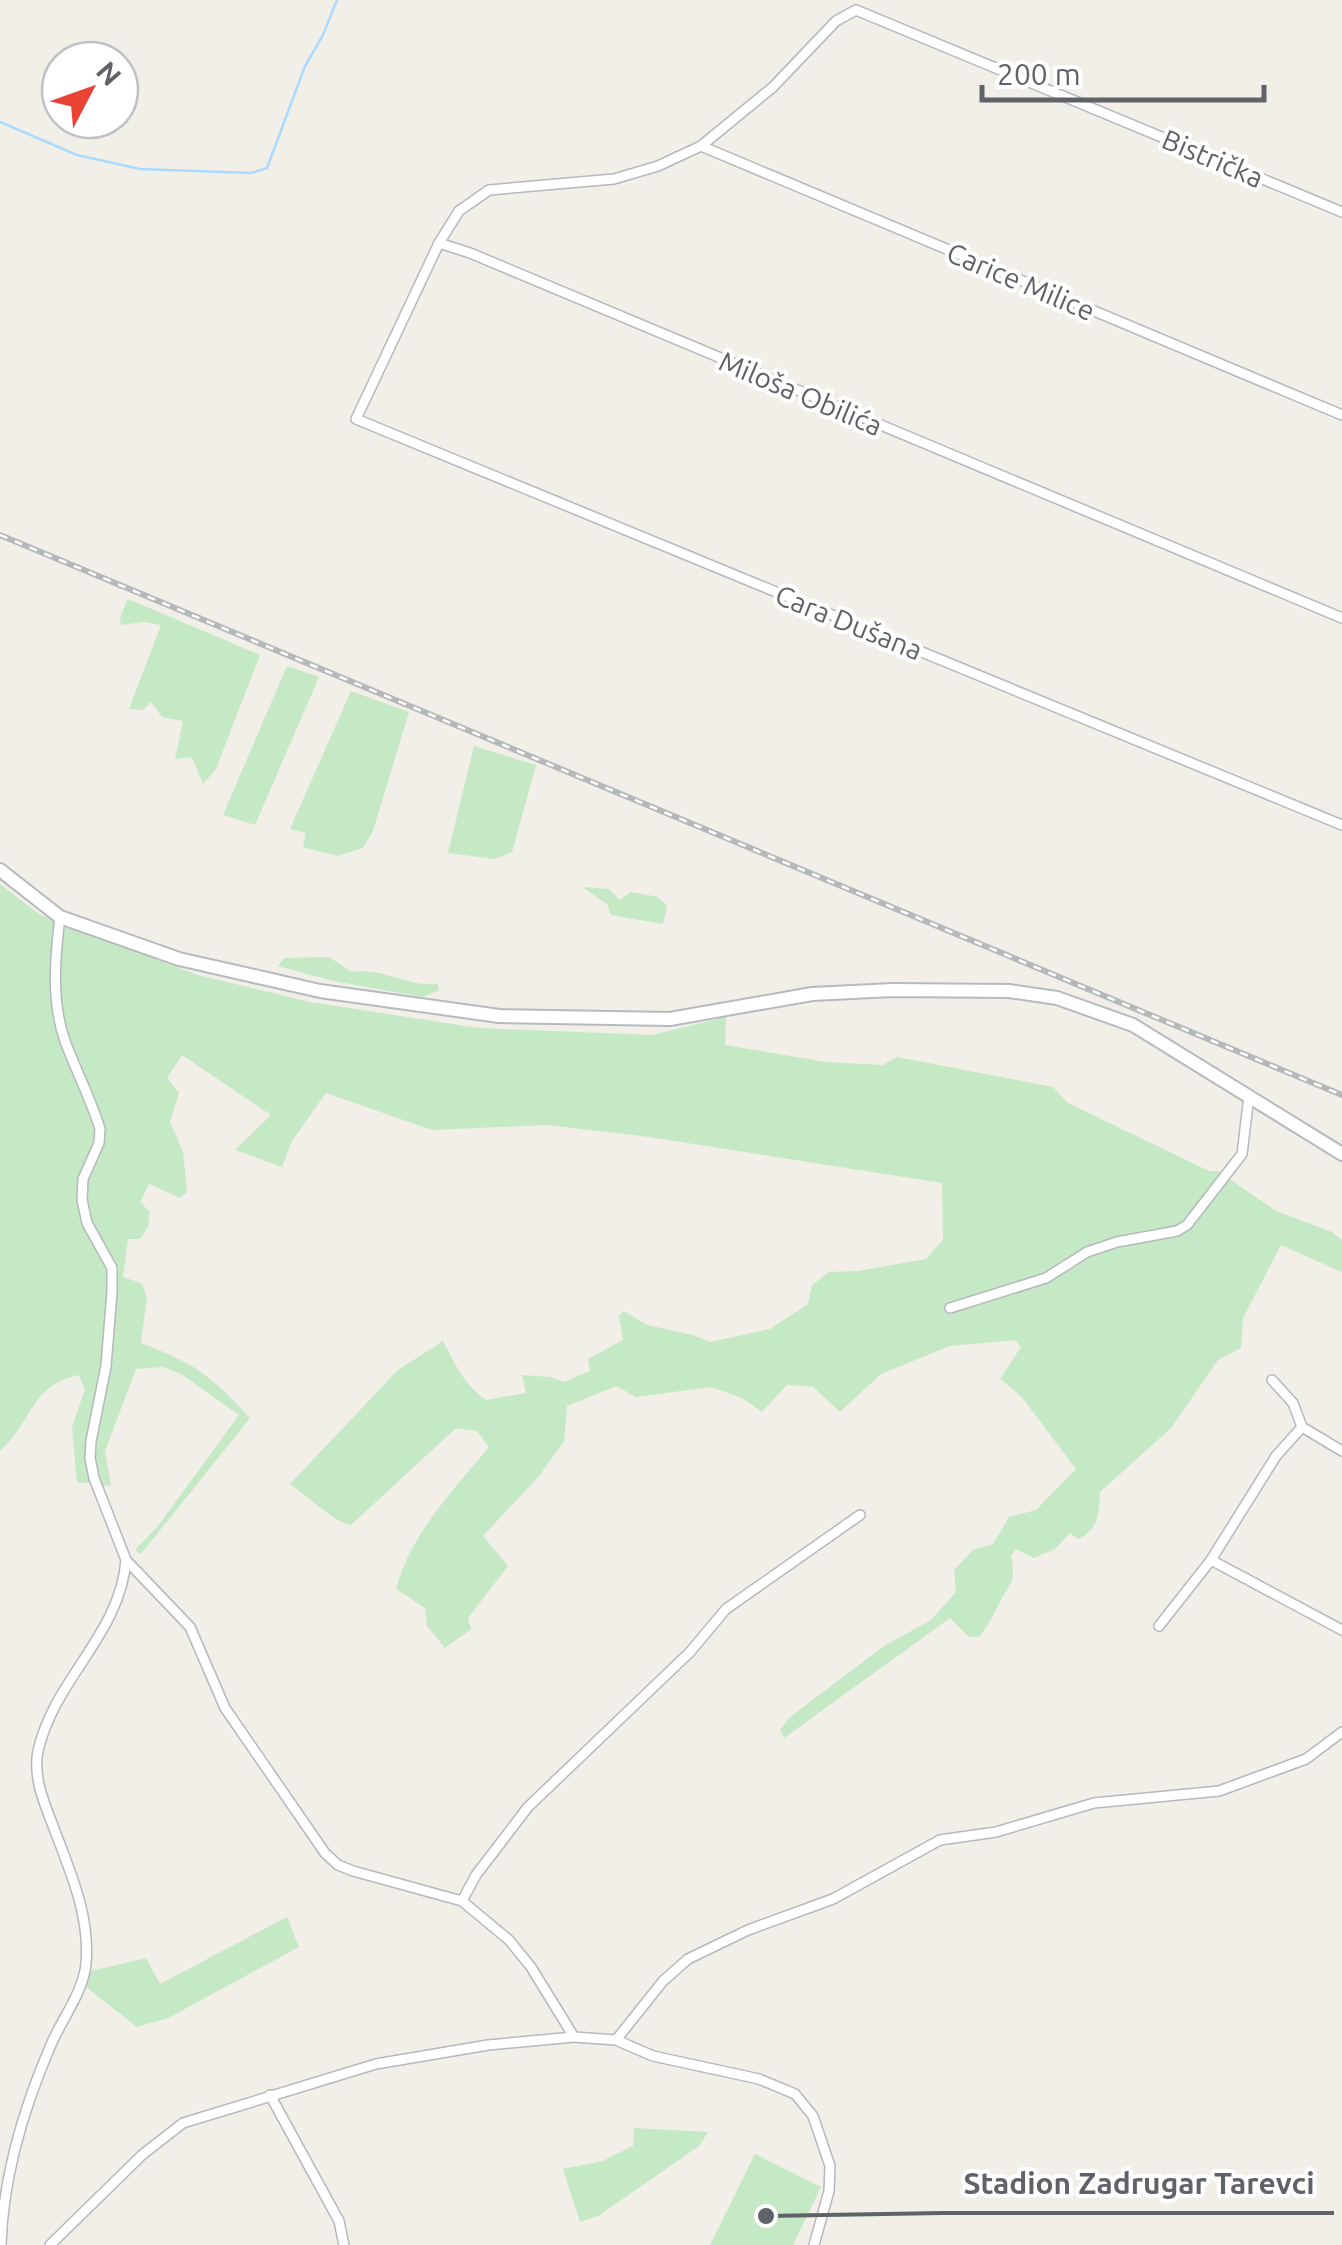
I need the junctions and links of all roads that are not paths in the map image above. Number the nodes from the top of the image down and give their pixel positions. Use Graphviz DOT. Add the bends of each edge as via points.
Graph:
graph roads {
  1 [pos="701,146"];
  2 [pos="1342,212"];
  3 [pos="440,243"];
  4 [pos="1342,415"];
  5 [pos="1342,618"];
  6 [pos="1342,825"];
  7 [pos="0,870"];
  8 [pos="60,916"];
  9 [pos="1249,1096"];
  10 [pos="1342,1154"];
  11 [pos="950,1308"];
  12 [pos="1272,1380"];
  13 [pos="1302,1427"];
  14 [pos="1342,1451"];
  15 [pos="860,1515"];
  16 [pos="126,1560"];
  17 [pos="1211,1560"];
  18 [pos="1159,1626"];
  19 [pos="1342,1630"];
  20 [pos="1342,1732"];
  21 [pos="462,1901"];
  22 [pos="562,2018"];
  23 [pos="574,2036"];
  24 [pos="548,2039"];
  25 [pos="616,2040"];
  26 [pos="270,2095"];
  27 [pos="0,2245"];
  28 [pos="50,2245"];
  29 [pos="344,2245"];
  30 [pos="814,2245"];
  1 -- 2 [label="street, Bistrička" via="773,87 836,21 847,12 864,12"];
  1 -- 3 [label="street" via="614,179 488,190 459,211"];
  1 -- 4 [label="street, Carice Milice"];
  3 -- 5 [label="street, Miloša Obilića"];
  3 -- 6 [label="street, Cara Dušana" via="356,419"];
  7 -- 8 [label="main road"];
  8 -- 9 [label="main road" via="179,960 320,991 499,1016 670,1019 812,994 1009,990 1057,998 1133,1026"];
  8 -- 16 [label="street" via="58,1013 100,1129 82,1200 112,1268 110,1332 90,1458"];
  9 -- 10 [label="main road"];
  9 -- 11 [label="street" via="1242,1154 1188,1225 1087,1252 1046,1278"];
  12 -- 13 [label="street" via="1293,1403"];
  13 -- 14 [label="street"];
  13 -- 17 [label="street" via="1276,1456"];
  15 -- 21 [label="street" via="726,1609 528,1808"];
  16 -- 21 [label="street" via="190,1627 225,1708 325,1853 353,1871"];
  16 -- 27 [label="street" via="114,1613 67,1686 37,1756 40,1791 80,1899 86,1965 33,2086 4,2193"];
  17 -- 18 [label="street"];
  17 -- 19 [label="street"];
  20 -- 25 [label="street" via="1306,1759 1220,1792 1094,1803 1014,1828 940,1840 833,1899 688,1960 662,1980"];
  21 -- 22 [label="street" via="509,1940"];
  22 -- 23 [label="street"];
  22 -- 24 [label="street"];
  23 -- 24 [label="street"];
  23 -- 25 [label="street"];
  24 -- 26 [label="street" via="376,2064"];
  25 -- 30 [label="street" via="795,2094 813,2116 830,2166"];
  26 -- 28 [label="street" via="183,2123"];
  26 -- 29 [label="street" via="339,2221"];
}
